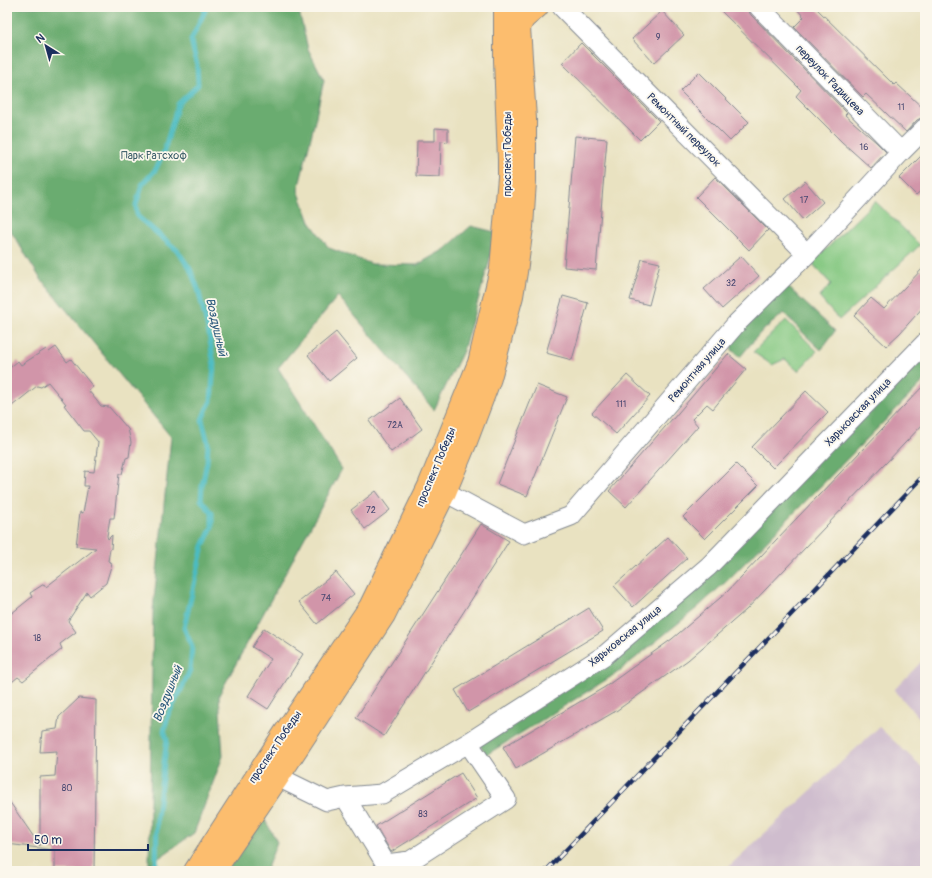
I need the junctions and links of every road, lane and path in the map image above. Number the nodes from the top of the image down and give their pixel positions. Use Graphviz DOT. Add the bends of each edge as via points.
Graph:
graph roads {
  1 [pos="505,7"];
  2 [pos="537,7"];
  3 [pos="562,7"];
  4 [pos="759,7"];
  5 [pos="925,128"];
  6 [pos="901,152"];
  7 [pos="807,254"];
  8 [pos="925,343"];
  9 [pos="445,492"];
  10 [pos="468,742"];
  11 [pos="270,772"];
  12 [pos="345,797"];
  13 [pos="195,871"];
  14 [pos="214,871"];
  1 -- 11 [label="main road, проспект Победы" via="509,177 501,269 479,362 429,486 370,607"];
  2 -- 9 [label="main road, проспект Победы" via="524,18 519,27 524,119 524,181 522,227 512,296 490,378"];
  3 -- 7 [label="street, Ремонтный переулок"];
  4 -- 6 [label="street, переулок Радищева"];
  5 -- 6 [label="street, Ремонтная улица"];
  6 -- 7 [label="street, Ремонтная улица"];
  7 -- 9 [label="street, Ремонтная улица" via="737,323 570,516 524,534"];
  8 -- 10 [label="street, Харьковская улица" via="709,566 604,655"];
  9 -- 11 [label="main road, проспект Победы" via="384,615"];
  10 -- 12 [label="street, Харьковская улица" via="382,794"];
  10 -- 12 [label="street" via="506,800 410,861 386,864"];
  11 -- 12 [label="street, Харьковская улица" via="327,801"];
  11 -- 13 [label="main road, проспект Победы"];
  11 -- 14 [label="main road, проспект Победы"];
}
